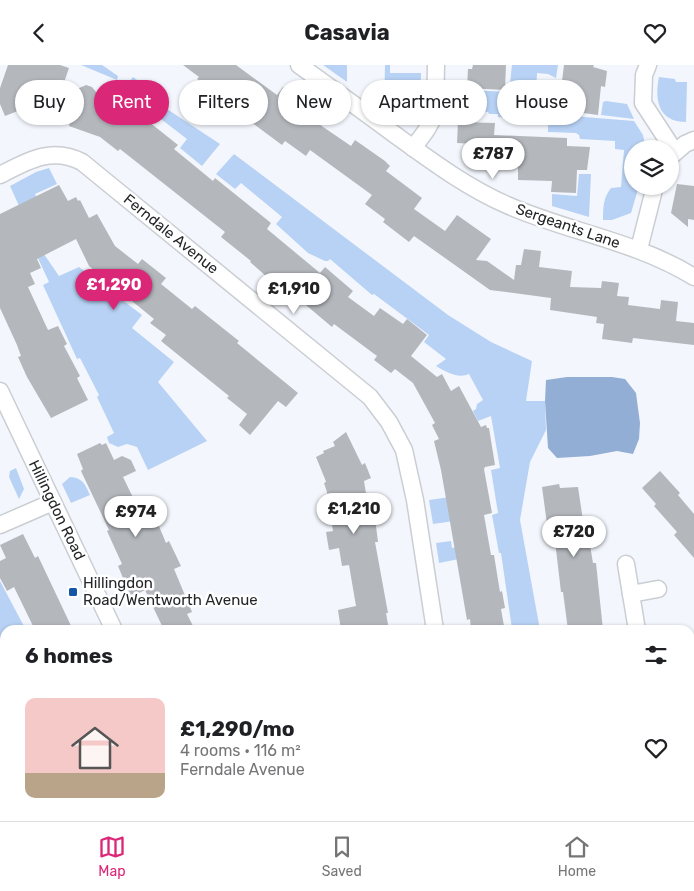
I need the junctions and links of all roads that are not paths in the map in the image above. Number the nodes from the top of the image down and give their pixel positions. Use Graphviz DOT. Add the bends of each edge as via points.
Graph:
graph roads {
  1 [pos="299,65"];
  2 [pos="436,65"];
  3 [pos="648,65"];
  4 [pos="664,140"];
  5 [pos="694,140"];
  6 [pos="413,148"];
  7 [pos="679,149"];
  8 [pos="0,175"];
  9 [pos="653,195"];
  10 [pos="638,249"];
  11 [pos="694,277"];
  12 [pos="0,391"];
  13 [pos="54,502"];
  14 [pos="0,525"];
  15 [pos="626,565"];
  16 [pos="658,589"];
  17 [pos="631,593"];
  18 [pos="112,625"];
  19 [pos="434,625"];
  20 [pos="636,625"];
  1 -- 6 [label="street, Sergeants Lane"];
  2 -- 6 [label="street" via="435,112 430,126"];
  3 -- 4 [label="street" via="644,75 643,103"];
  5 -- 7 [label="street"];
  6 -- 10 [label="street, Sergeants Lane" via="468,185 505,204 544,220"];
  8 -- 19 [label="street, Ferndale Avenue" via="45,155 66,156 82,162 370,397 389,421 404,450"];
  9 -- 10 [label="street"];
  10 -- 11 [label="street, Sergeants Lane"];
  12 -- 13 [label="street, Hillingdon Road"];
  13 -- 14 [label="street"];
  13 -- 18 [label="street, Hillingdon Road"];
  15 -- 17 [label="street"];
  16 -- 17 [label="street"];
  17 -- 20 [label="street"];
}
